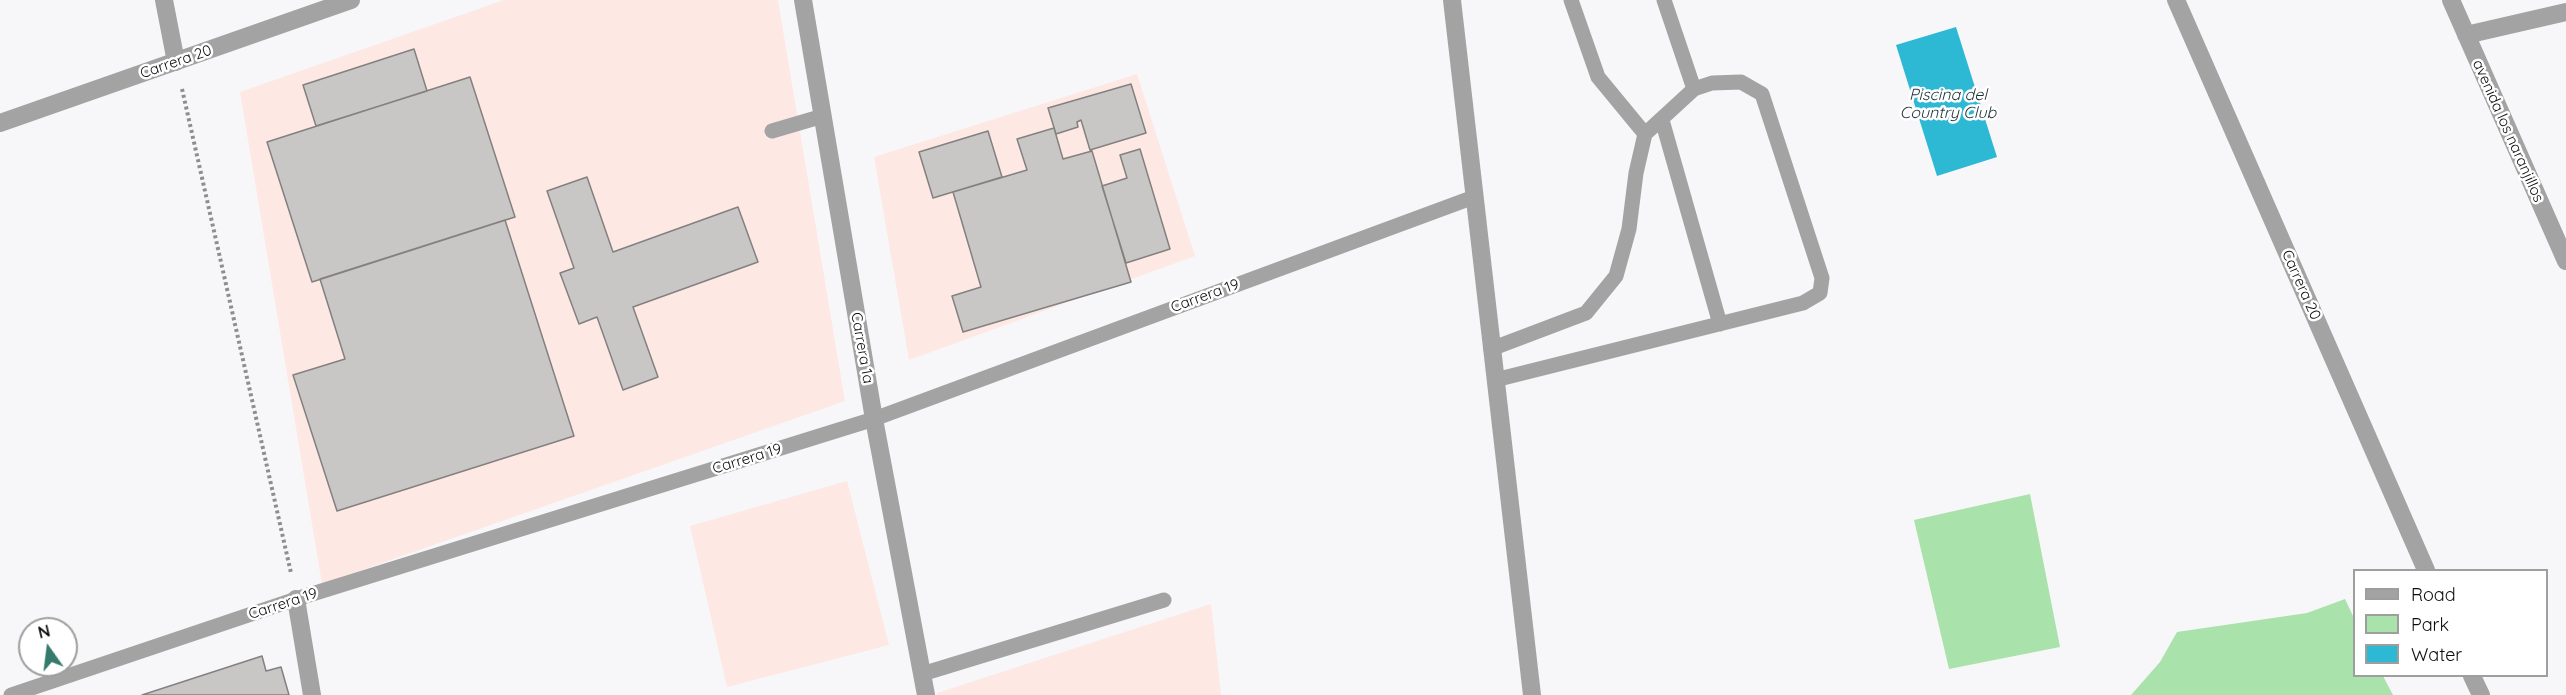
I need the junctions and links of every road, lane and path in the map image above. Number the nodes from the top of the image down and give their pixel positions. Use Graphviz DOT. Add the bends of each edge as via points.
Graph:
graph roads {
  1 [pos="164,0"];
  2 [pos="351,0"];
  3 [pos="803,0"];
  4 [pos="1452,0"];
  5 [pos="1571,0"];
  6 [pos="1664,0"];
  7 [pos="2176,0"];
  8 [pos="2451,0"];
  9 [pos="2566,12"];
  10 [pos="2466,36"];
  11 [pos="176,62"];
  12 [pos="1694,89"];
  13 [pos="823,116"];
  14 [pos="1662,120"];
  15 [pos="0,123"];
  16 [pos="772,131"];
  17 [pos="1645,134"];
  18 [pos="1474,197"];
  19 [pos="2566,261"];
  20 [pos="1720,324"];
  21 [pos="1491,349"];
  22 [pos="1495,380"];
  23 [pos="874,419"];
  24 [pos="2426,569"];
  25 [pos="296,599"];
  26 [pos="1164,600"];
  27 [pos="922,674"];
  28 [pos="2473,677"];
  29 [pos="11,695"];
  30 [pos="312,695"];
  31 [pos="926,695"];
  32 [pos="1532,695"];
  33 [pos="2481,695"];
  1 -- 11 [label="street"];
  2 -- 11 [label="street, Carrera 20"];
  3 -- 13 [label="street, Carrera 1a"];
  4 -- 18 [label="street"];
  5 -- 17 [label="lane" via="1598,77"];
  6 -- 12 [label="lane"];
  7 -- 24 [label="street, Carrera 20"];
  8 -- 10 [label="street, avenida los naranjillos"];
  9 -- 10 [label="street"];
  10 -- 19 [label="street, avenida los naranjillos"];
  11 -- 15 [label="street, Carrera 20"];
  11 -- 25 [label="path"];
  12 -- 14 [label="lane"];
  12 -- 20 [label="lane" via="1741,81 1762,94 1822,278 1820,293 1803,303"];
  13 -- 16 [label="lane"];
  13 -- 23 [label="street, Carrera 1a"];
  14 -- 17 [label="lane"];
  14 -- 20 [label="lane"];
  17 -- 21 [label="lane" via="1629,229 1616,276 1586,312"];
  18 -- 21 [label="street"];
  18 -- 23 [label="lane, Carrera 19"];
  20 -- 22 [label="lane"];
  21 -- 22 [label="street"];
  22 -- 32 [label="street"];
  23 -- 25 [label="lane, Carrera 19"];
  23 -- 27 [label="street, Carrera 1a"];
  25 -- 29 [label="lane, Carrera 19"];
  25 -- 30 [label="street"];
  26 -- 27 [label="lane"];
  27 -- 31 [label="street, Carrera 1a"];
  28 -- 33 [label="street"];
}
